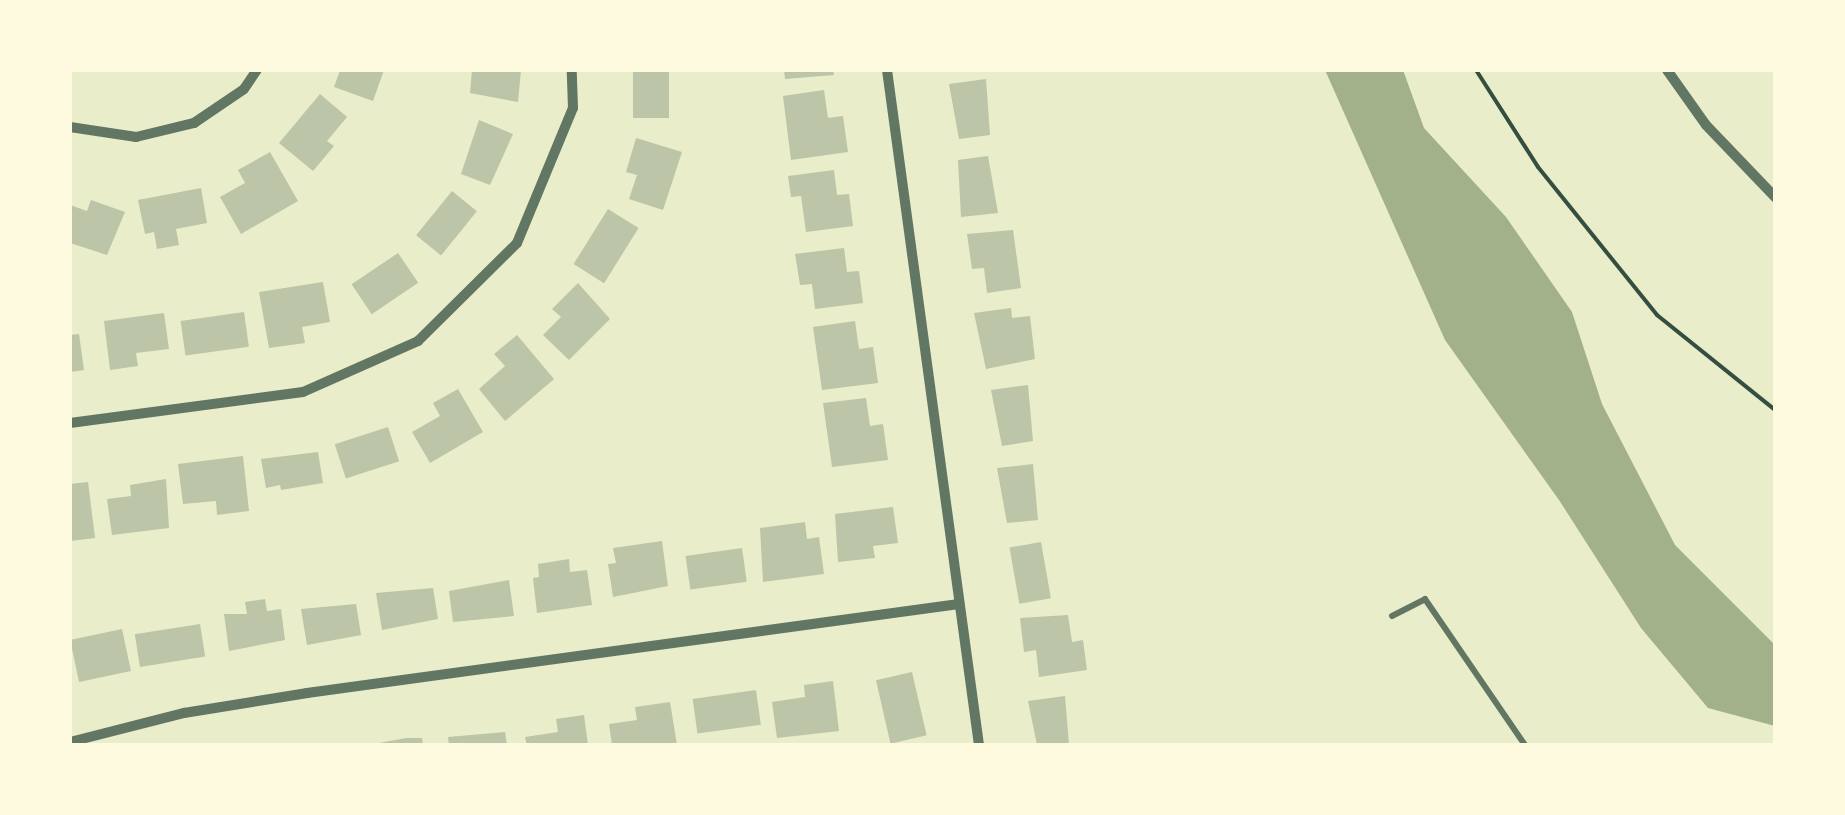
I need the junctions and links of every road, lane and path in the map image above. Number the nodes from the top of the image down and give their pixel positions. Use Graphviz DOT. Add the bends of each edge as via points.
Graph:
graph roads {
  1 [pos="257,70"];
  2 [pos="572,70"];
  3 [pos="887,70"];
  4 [pos="1476,70"];
  5 [pos="1667,70"];
  6 [pos="70,127"];
  7 [pos="1775,197"];
  8 [pos="1775,410"];
  9 [pos="70,423"];
  10 [pos="959,604"];
  11 [pos="1392,616"];
  12 [pos="70,742"];
  13 [pos="979,745"];
  14 [pos="1525,745"];
  1 -- 6 [label="street" via="244,89 194,123 136,137"];
  2 -- 9 [label="street" via="572,108 517,243 418,341 303,392"];
  3 -- 10 [label="street"];
  4 -- 8 [label="path" via="1538,167 1657,315"];
  5 -- 7 [label="street" via="1706,125"];
  10 -- 12 [label="street" via="307,693 184,713"];
  10 -- 13 [label="street"];
  11 -- 14 [label="lane" via="1425,598"];
}
